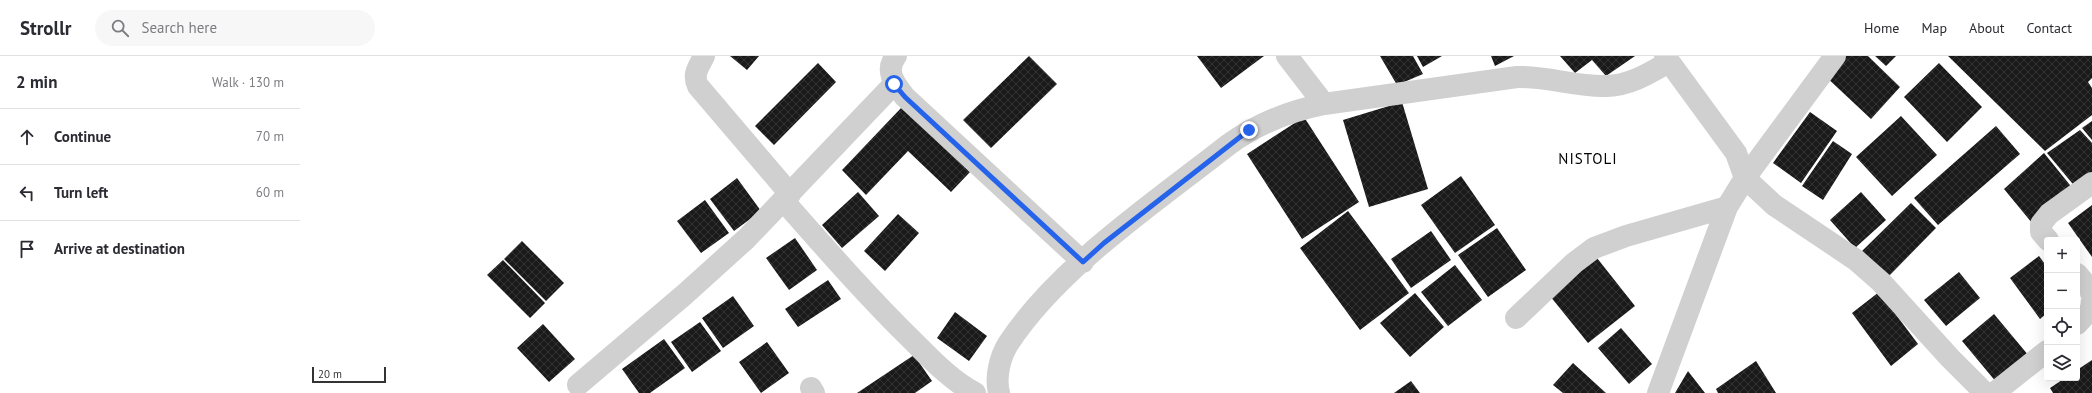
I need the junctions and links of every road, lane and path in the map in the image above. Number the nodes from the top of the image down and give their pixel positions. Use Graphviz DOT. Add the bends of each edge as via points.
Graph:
graph roads {
  1 [pos="704,56"];
  2 [pos="896,56"];
  3 [pos="1287,56"];
  4 [pos="1835,56"];
  5 [pos="1667,59"];
  6 [pos="894,84"];
  7 [pos="1324,104"];
  8 [pos="1745,178"];
  9 [pos="2092,183"];
  10 [pos="786,197"];
  11 [pos="1727,207"];
  12 [pos="2045,237"];
  13 [pos="1083,262"];
  14 [pos="2080,278"];
  15 [pos="2092,295"];
  16 [pos="2092,301"];
  17 [pos="1516,318"];
  18 [pos="2080,321"];
  19 [pos="2044,353"];
  20 [pos="578,385"];
  21 [pos="975,393"];
  22 [pos="999,393"];
  23 [pos="1658,393"];
  24 [pos="1985,393"];
  25 [pos="1994,393"];
  1 -- 10 [label="street" via="695,78 698,86"];
  2 -- 6 [label="street" via="890,72"];
  3 -- 7 [label="street"];
  4 -- 8 [label="street"];
  5 -- 7 [label="street" via="1643,76 1607,86 1585,85 1535,76 1517,77"];
  5 -- 8 [label="street" via="1736,153"];
  6 -- 10 [label="street"];
  6 -- 13 [label="street"];
  7 -- 13 [label="street" via="1301,108 1249,130"];
  8 -- 11 [label="street"];
  8 -- 24 [label="street" via="1774,204 1871,273"];
  9 -- 12 [label="street" via="2049,214 2041,224 2041,232"];
  10 -- 20 [label="street" via="746,239 684,296"];
  10 -- 21 [label="street" via="868,296 954,378"];
  11 -- 17 [label="street" via="1626,236 1594,248 1574,263"];
  11 -- 23 [label="street"];
  13 -- 22 [label="street" via="1041,303 1008,344 998,367"];
  14 -- 15 [label="street"];
  16 -- 18 [label="street" via="2091,309"];
  19 -- 25 [label="street"];
}
